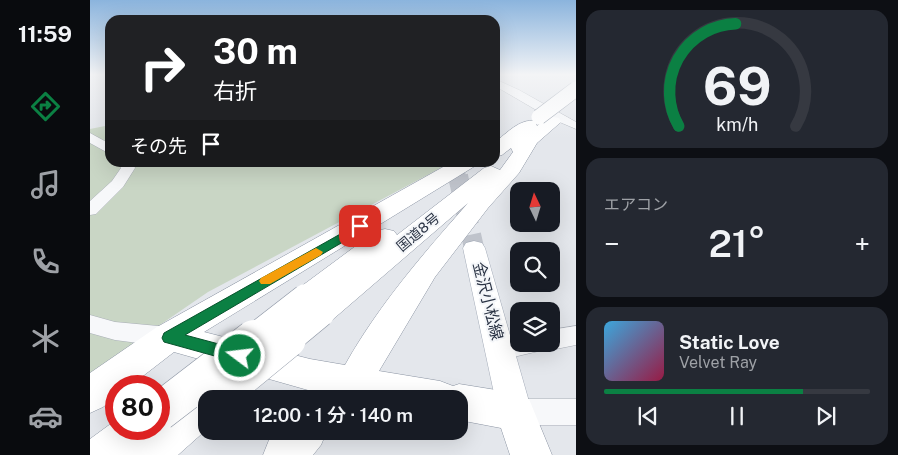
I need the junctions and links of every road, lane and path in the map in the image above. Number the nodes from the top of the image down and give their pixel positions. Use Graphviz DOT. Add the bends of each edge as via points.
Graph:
graph roads {
  1 [pos="521,95"];
  2 [pos="571,95"];
  3 [pos="576,103"];
  4 [pos="576,114"];
  5 [pos="548,126"];
  6 [pos="90,137"];
  7 [pos="500,145"];
  8 [pos="105,147"];
  9 [pos="500,149"];
  10 [pos="500,163"];
  11 [pos="128,167"];
  12 [pos="460,167"];
  13 [pos="474,167"];
  14 [pos="494,167"];
  15 [pos="90,210"];
  16 [pos="474,248"];
  17 [pos="313,305"];
  18 [pos="90,324"];
  19 [pos="576,335"];
  20 [pos="169,338"];
  21 [pos="560,338"];
  22 [pos="510,348"];
  23 [pos="500,350"];
  24 [pos="223,390"];
  25 [pos="344,390"];
  26 [pos="347,390"];
  27 [pos="90,395"];
  28 [pos="468,404"];
  29 [pos="198,409"];
  30 [pos="515,412"];
  31 [pos="576,412"];
  32 [pos="170,419"];
  33 [pos="170,425"];
  34 [pos="139,440"];
  35 [pos="298,440"];
  36 [pos="103,455"];
  37 [pos="284,455"];
  38 [pos="530,455"];
  1 -- 5 [label="street" via="539,109"];
  2 -- 5 [label="highway, 国道8号, bridge"];
  3 -- 5 [label="highway, 国道8号"];
  4 -- 5 [label="street"];
  5 -- 7 [label="highway"];
  5 -- 9 [label="highway, 国道8号"];
  5 -- 10 [label="highway, 国道8号"];
  5 -- 26 [label="highway" via="425,270"];
  6 -- 8 [label="street"];
  11 -- 15 [label="street" via="118,184"];
  12 -- 20 [label="highway"];
  13 -- 17 [label="highway, 国道8号"];
  14 -- 17 [label="highway, 国道8号"];
  16 -- 23 [label="main road, 金沢小松線"];
  17 -- 24 [label="highway, 国道8号, bridge"];
  17 -- 32 [label="highway, 国道8号, bridge"];
  18 -- 20 [label="street" via="115,331"];
  19 -- 21 [label="street"];
  20 -- 25 [label="highway" via="310,375"];
  20 -- 27 [label="highway"];
  22 -- 23 [label="street"];
  23 -- 30 [label="main road, 金沢小松線"];
  28 -- 30 [label="highway"];
  29 -- 33 [label="highway, 国道8号"];
  30 -- 31 [label="street"];
  30 -- 38 [label="highway"];
  34 -- 36 [label="highway, 国道8号"];
  35 -- 37 [label="highway"];
}
